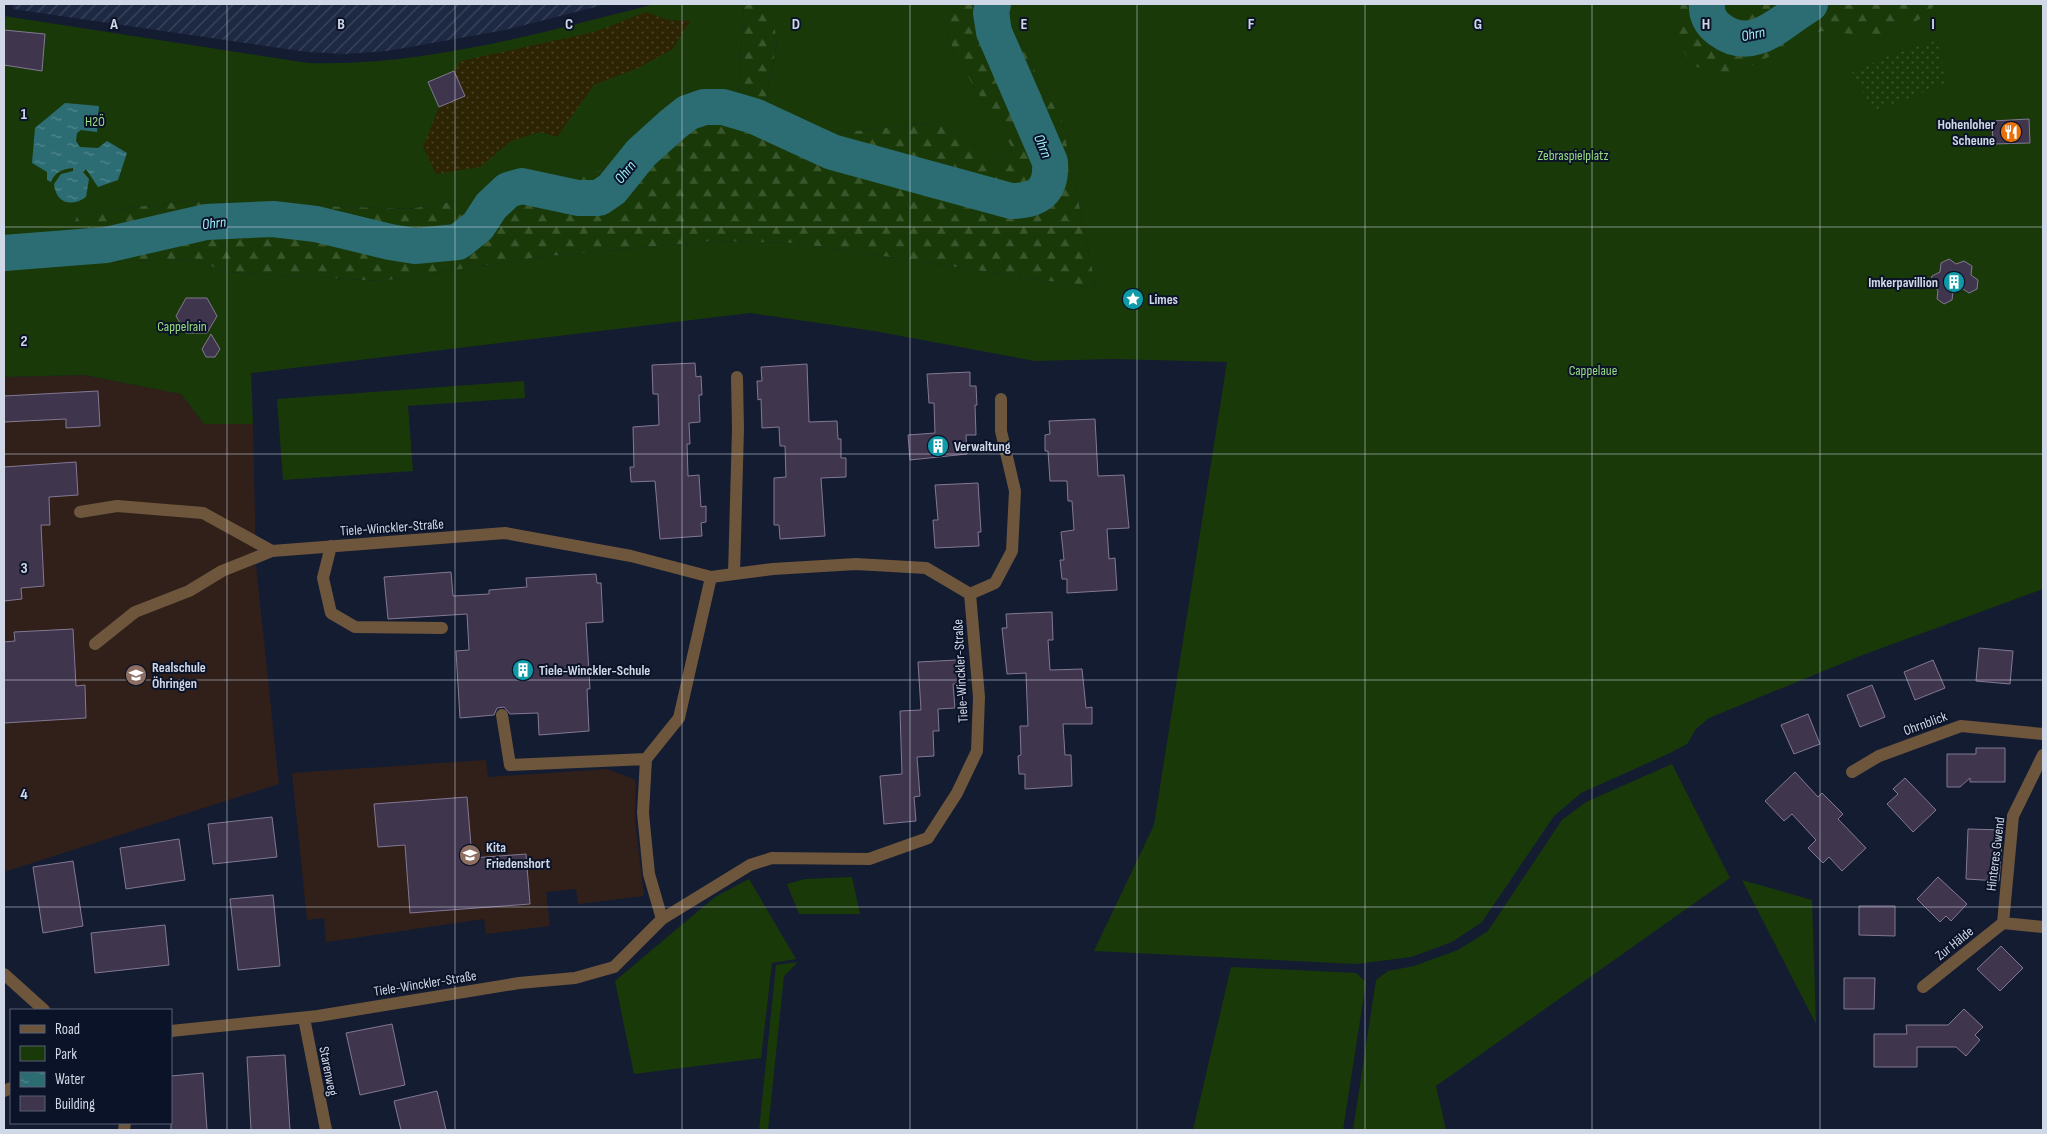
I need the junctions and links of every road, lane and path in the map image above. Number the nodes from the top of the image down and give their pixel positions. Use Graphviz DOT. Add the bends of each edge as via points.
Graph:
graph roads {
  1 [pos="737,377"];
  2 [pos="1001,399"];
  3 [pos="80,512"];
  4 [pos="331,546"];
  5 [pos="272,552"];
  6 [pos="734,574"];
  7 [pos="711,577"];
  8 [pos="970,594"];
  9 [pos="442,628"];
  10 [pos="95,644"];
  11 [pos="502,715"];
  12 [pos="2043,734"];
  13 [pos="2043,755"];
  14 [pos="646,759"];
  15 [pos="1852,772"];
  16 [pos="662,919"];
  17 [pos="2003,923"];
  18 [pos="2043,927"];
  19 [pos="4,974"];
  20 [pos="1923,987"];
  21 [pos="43,1009"];
  22 [pos="304,1018"];
  23 [pos="172,1031"];
  24 [pos="326,1130"];
  1 -- 6 [label="street"];
  2 -- 8 [label="street" via="1000,431 1015,491 1012,551 995,583"];
  3 -- 5 [label="street" via="117,506 203,513"];
  4 -- 5 [label="street, Tiele-Winckler-Straße"];
  4 -- 7 [label="street, Tiele-Winckler-Straße" via="505,533 631,556"];
  4 -- 9 [label="street" via="323,578 331,613 355,627"];
  5 -- 10 [label="street, Tiele-Winckler-Straße" via="222,571 189,591 135,612"];
  6 -- 7 [label="street, Tiele-Winckler-Straße"];
  6 -- 8 [label="street, Tiele-Winckler-Straße" via="856,564 926,568"];
  7 -- 14 [label="street" via="679,718"];
  8 -- 16 [label="street, Tiele-Winckler-Straße" via="978,697 977,751 957,793 928,838 869,859 772,858 750,865"];
  11 -- 14 [label="street" via="510,765"];
  12 -- 15 [label="street, Ohrnblick" via="1961,726 1879,756"];
  13 -- 17 [label="street, Hinteres Gwend" via="2013,816"];
  14 -- 16 [label="street" via="643,813 649,874"];
  16 -- 22 [label="street, Tiele-Winckler-Straße" via="614,968 575,978 519,983"];
  17 -- 18 [label="street"];
  17 -- 20 [label="street, Zur Hälde"];
  19 -- 21 [label="street"];
  22 -- 23 [label="street, Tiele-Winckler-Straße"];
  22 -- 24 [label="street, Starenweg"];
}
